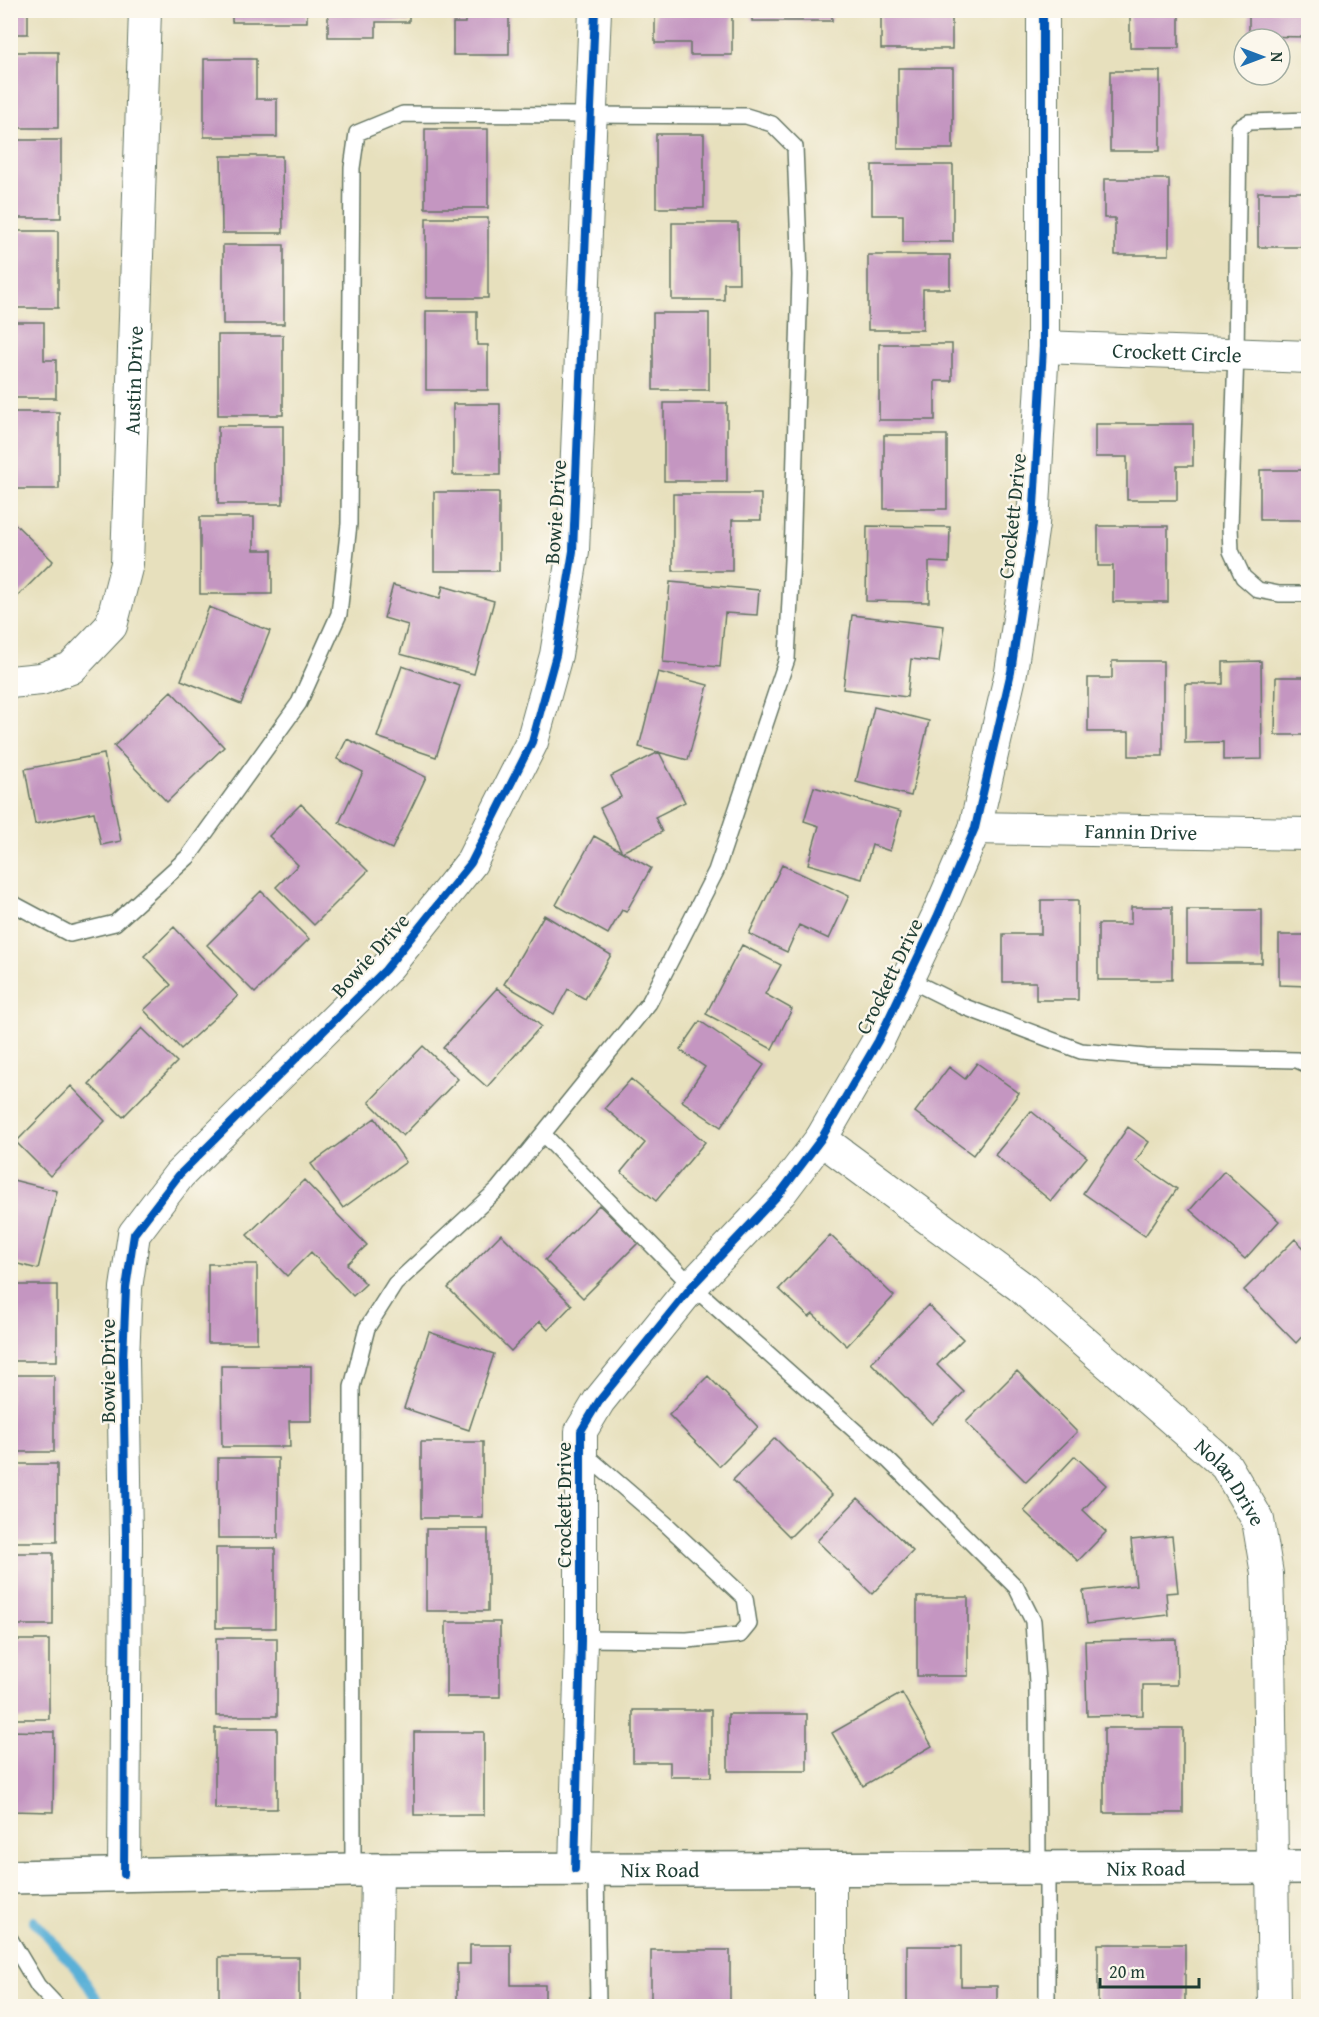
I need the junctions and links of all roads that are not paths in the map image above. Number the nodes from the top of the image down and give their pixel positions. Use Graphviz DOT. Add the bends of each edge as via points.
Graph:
graph roads {
  1 [pos="145,10"];
  2 [pos="595,10"];
  3 [pos="1043,10"];
  4 [pos="591,116"];
  5 [pos="1308,120"];
  6 [pos="1043,347"];
  7 [pos="1236,354"];
  8 [pos="1308,357"];
  9 [pos="1308,594"];
  10 [pos="10,681"];
  11 [pos="975,828"];
  12 [pos="1308,834"];
  13 [pos="10,902"];
  14 [pos="908,979"];
  15 [pos="1308,1065"];
  16 [pos="543,1134"];
  17 [pos="821,1139"];
  18 [pos="692,1286"];
  19 [pos="581,1451"];
  20 [pos="581,1639"];
  21 [pos="1272,1867"];
  22 [pos="1308,1867"];
  23 [pos="830,1868"];
  24 [pos="1043,1868"];
  25 [pos="586,1869"];
  26 [pos="365,1870"];
  27 [pos="124,1874"];
  28 [pos="10,1877"];
  29 [pos="10,1939"];
  30 [pos="57,2007"];
  31 [pos="375,2007"];
  32 [pos="597,2007"];
  33 [pos="830,2007"];
  34 [pos="1047,2007"];
  35 [pos="1274,2007"];
  1 -- 10 [label="street, Austin Drive" via="127,564 111,626 71,668 41,679"];
  2 -- 4 [label="street, Bowie Drive"];
  3 -- 6 [label="street, Crockett Drive"];
  4 -- 13 [label="lane" via="403,114 357,133 352,168 347,536 339,614 299,703 188,857 115,923 70,934"];
  4 -- 16 [label="lane" via="746,116 772,124 795,147 800,275 792,560 787,659 716,871 649,1003"];
  4 -- 27 [label="street, Bowie Drive" via="573,551 556,656 532,742 471,863 385,970 179,1175 134,1234 126,1288 123,1358"];
  5 -- 7 [label="lane" via="1249,122 1239,128"];
  6 -- 7 [label="street, Crockett Circle"];
  6 -- 11 [label="street, Crockett Drive" via="1033,524 1011,672"];
  7 -- 8 [label="street, Crockett Circle"];
  7 -- 9 [label="lane" via="1231,551 1243,577 1258,590"];
  11 -- 12 [label="street, Fannin Drive"];
  11 -- 14 [label="street, Crockett Drive"];
  14 -- 15 [label="lane" via="962,1006 1081,1051 1297,1060"];
  14 -- 17 [label="street, Crockett Drive" via="878,1041"];
  16 -- 18 [label="lane"];
  16 -- 26 [label="lane" via="498,1189 395,1284 366,1328 352,1387"];
  17 -- 18 [label="street, Crockett Drive" via="781,1192"];
  17 -- 21 [label="street, Nolan Drive" via="1020,1286 1226,1466 1258,1520 1267,1574"];
  18 -- 19 [label="street, Crockett Drive" via="599,1401 581,1431"];
  18 -- 24 [label="lane" via="889,1461 1016,1587 1033,1621"];
  19 -- 20 [label="street, Crockett Drive"];
  19 -- 20 [label="lane" via="745,1598 749,1624 740,1635 687,1640"];
  20 -- 25 [label="street, Crockett Drive"];
  21 -- 22 [label="street, Nix Road"];
  21 -- 24 [label="street, Nix Road"];
  21 -- 35 [label="street, Nolan Drive"];
  23 -- 24 [label="street, Nix Road"];
  23 -- 25 [label="street, Nix Road"];
  23 -- 33 [label="street"];
  24 -- 34 [label="lane"];
  25 -- 26 [label="street, Nix Road"];
  25 -- 32 [label="lane"];
  26 -- 27 [label="street, Nix Road"];
  26 -- 31 [label="street"];
  27 -- 28 [label="street, Nix Road"];
  29 -- 30 [label="lane" via="38,1986"];
}
